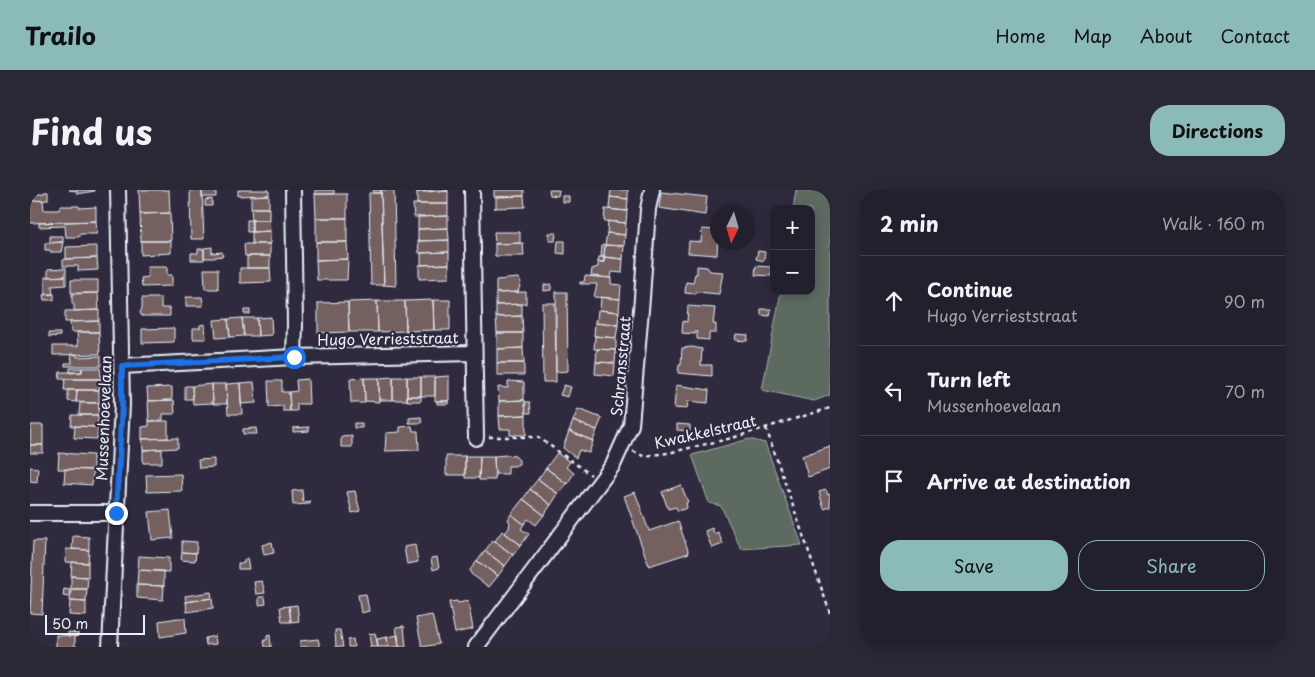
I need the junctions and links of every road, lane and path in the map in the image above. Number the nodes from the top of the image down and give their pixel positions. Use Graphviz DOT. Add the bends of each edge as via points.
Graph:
graph roads {
  1 [pos="118,190"];
  2 [pos="293,190"];
  3 [pos="472,190"];
  4 [pos="652,190"];
  5 [pos="474,353"];
  6 [pos="294,357"];
  7 [pos="122,366"];
  8 [pos="830,408"];
  9 [pos="766,428"];
  10 [pos="476,438"];
  11 [pos="623,445"];
  12 [pos="600,482"];
  13 [pos="30,513"];
  14 [pos="116,513"];
  15 [pos="830,613"];
  16 [pos="110,647"];
  17 [pos="476,647"];
  1 -- 7 [label="street, Mussenhoevelaan"];
  2 -- 6 [label="street"];
  3 -- 5 [label="street"];
  4 -- 11 [label="street, Schransstraat" via="632,416"];
  5 -- 6 [label="street, Hugo Verrieststraat"];
  5 -- 10 [label="street"];
  6 -- 7 [label="street, Hugo Verrieststraat"];
  7 -- 14 [label="street, Mussenhoevelaan"];
  8 -- 9 [label="path, Kwakkelstraat"];
  9 -- 11 [label="path, Kwakkelstraat" via="668,453 643,456"];
  9 -- 15 [label="path, Kwakkelstraat"];
  10 -- 12 [label="path" via="538,436"];
  11 -- 12 [label="street, Schransstraat"];
  12 -- 17 [label="street, Schransstraat"];
  13 -- 14 [label="street"];
  14 -- 16 [label="street, Mussenhoevelaan"];
}
